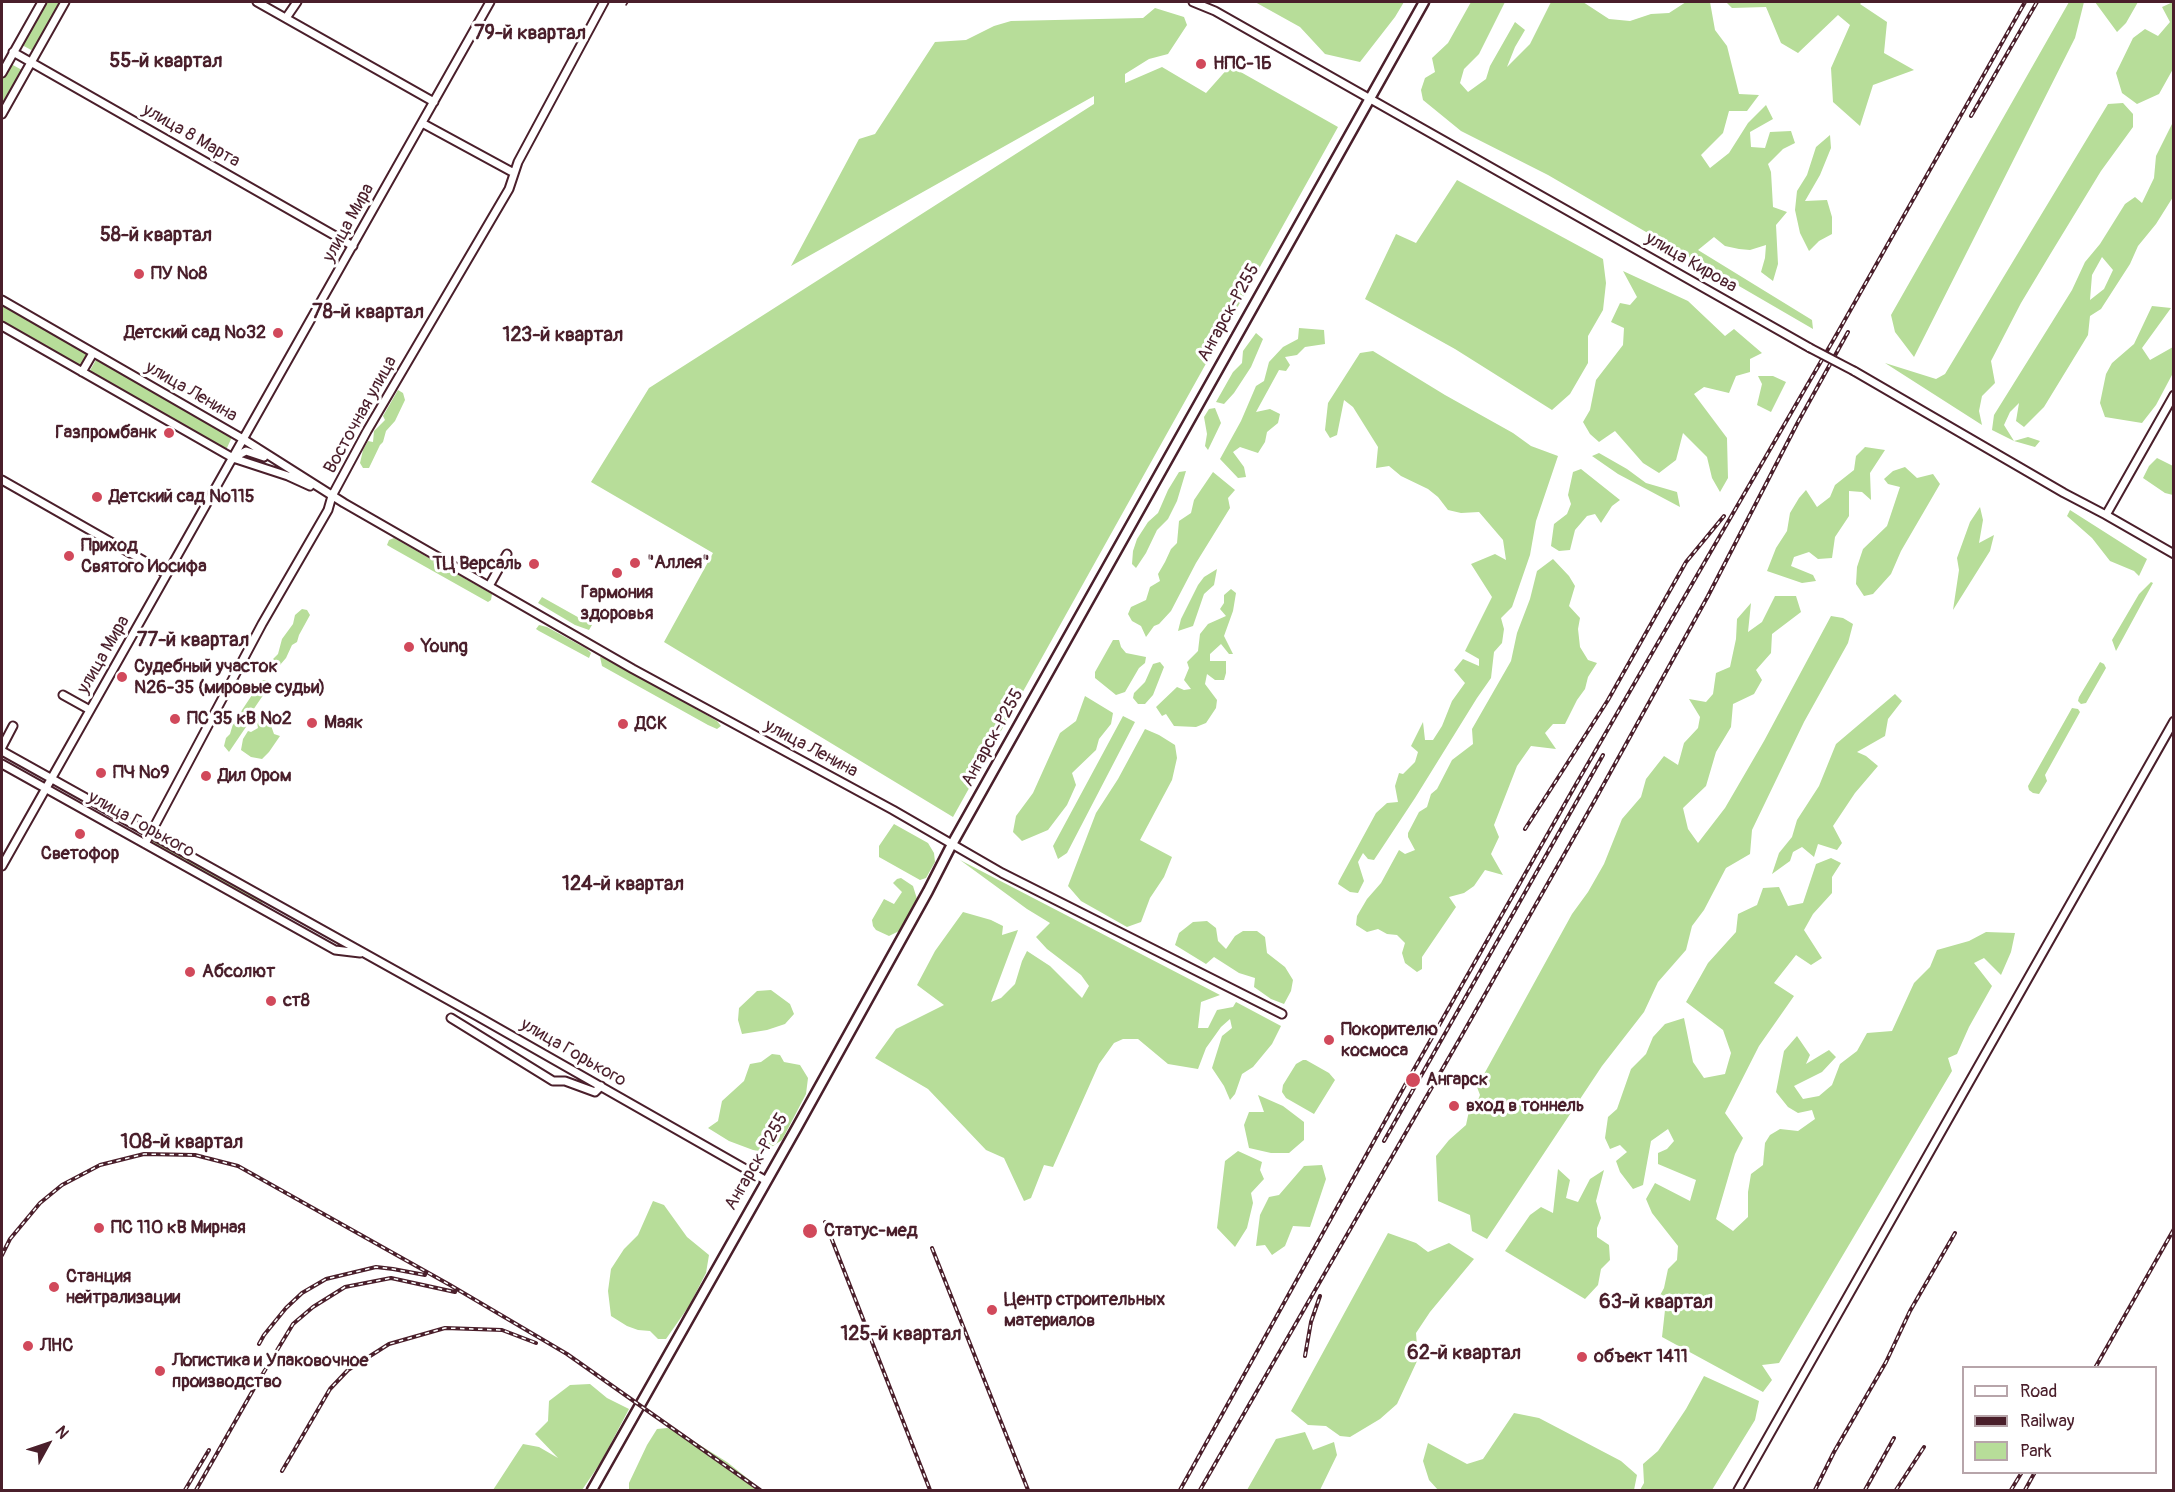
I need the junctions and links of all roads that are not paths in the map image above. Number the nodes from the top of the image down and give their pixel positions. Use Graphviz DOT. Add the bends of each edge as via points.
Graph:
graph roads {
  1 [pos="42,2"];
  2 [pos="65,2"];
  3 [pos="257,2"];
  4 [pos="297,2"];
  5 [pos="490,2"];
  6 [pos="604,2"];
  7 [pos="1193,2"];
  8 [pos="1424,2"];
  9 [pos="286,18"];
  10 [pos="13,52"];
  11 [pos="30,62"];
  12 [pos="2,73"];
  13 [pos="1368,99"];
  14 [pos="434,102"];
  15 [pos="2,114"];
  16 [pos="422,123"];
  17 [pos="514,173"];
  18 [pos="353,246"];
  19 [pos="2,300"];
  20 [pos="2,326"];
  21 [pos="93,354"];
  22 [pos="82,372"];
  23 [pos="2174,395"];
  24 [pos="243,439"];
  25 [pos="233,458"];
  26 [pos="287,467"];
  27 [pos="2,480"];
  28 [pos="332,496"];
  29 [pos="2106,514"];
  30 [pos="507,554"];
  31 [pos="2174,554"];
  32 [pos="167,574"];
  33 [pos="489,586"];
  34 [pos="63,695"];
  35 [pos="90,710"];
  36 [pos="2174,721"];
  37 [pos="13,726"];
  38 [pos="2,749"];
  39 [pos="2,764"];
  40 [pos="50,779"];
  41 [pos="45,790"];
  42 [pos="150,833"];
  43 [pos="145,844"];
  44 [pos="951,846"];
  45 [pos="2,866"];
  46 [pos="273,902"];
  47 [pos="268,912"];
  48 [pos="365,953"];
  49 [pos="1282,1014"];
  50 [pos="451,1018"];
  51 [pos="601,1086"];
  52 [pos="765,1180"];
  53 [pos="591,1491"];
  54 [pos="1738,1491"];
  1 -- 10 [label="street"];
  2 -- 11 [label="street"];
  3 -- 9 [label="street"];
  4 -- 9 [label="street"];
  5 -- 14 [label="street, улица Мира"];
  6 -- 17 [label="street, Восточная улица"];
  7 -- 13 [label="street, улица Кирова"];
  8 -- 13 [label="main road, Ангарск-Р255"];
  9 -- 14 [label="street"];
  10 -- 11 [label="street, улица 8 Марта"];
  10 -- 12 [label="street"];
  11 -- 15 [label="street"];
  11 -- 18 [label="street, улица 8 Марта"];
  13 -- 29 [label="street, улица Кирова, bridge"];
  13 -- 44 [label="main road, Ангарск-Р255"];
  14 -- 16 [label="street, улица Мира"];
  16 -- 17 [label="street"];
  16 -- 18 [label="street, улица Мира"];
  17 -- 28 [label="street, Восточная улица" via="509,189"];
  18 -- 24 [label="street, улица Мира"];
  19 -- 21 [label="street, улица Ленина"];
  20 -- 22 [label="street, улица Ленина"];
  21 -- 22 [label="street"];
  21 -- 24 [label="street, улица Ленина"];
  22 -- 25 [label="street, улица Ленина"];
  23 -- 29 [label="street"];
  24 -- 25 [label="street, улица Мира"];
  24 -- 26 [label="street, улица Ленина"];
  25 -- 26 [label="street" via="249,451"];
  25 -- 28 [label="street, улица Ленина"];
  25 -- 32 [label="street, улица Мира"];
  26 -- 28 [label="street, улица Ленина"];
  27 -- 32 [label="street"];
  28 -- 33 [label="street, улица Ленина"];
  28 -- 42 [label="street, Восточная улица" via="328,510"];
  29 -- 31 [label="street, улица Кирова"];
  30 -- 33 [label="street"];
  32 -- 35 [label="street, улица Мира"];
  33 -- 44 [label="street, улица Ленина"];
  34 -- 35 [label="street"];
  35 -- 40 [label="street, улица Мира"];
  36 -- 54 [label="street"];
  37 -- 38 [label="street"];
  38 -- 40 [label="street, улица Горького"];
  39 -- 41 [label="street, улица Горького"];
  40 -- 41 [label="street, улица Мира"];
  40 -- 42 [label="street, улица Горького"];
  41 -- 43 [label="street, улица Горького"];
  41 -- 45 [label="street, улица Мира"];
  42 -- 43 [label="street, Восточная улица"];
  42 -- 46 [label="street, улица Горького"];
  43 -- 47 [label="street, улица Горького"];
  44 -- 49 [label="street, улица Ленина"];
  44 -- 52 [label="main road, Ангарск-Р255"];
  46 -- 47 [label="street"];
  46 -- 48 [label="street, улица Горького"];
  47 -- 48 [label="street, улица Горького" via="335,950"];
  48 -- 51 [label="street, улица Горького"];
  50 -- 51 [label="street" via="553,1081 596,1092"];
  51 -- 52 [label="street, улица Горького"];
  52 -- 53 [label="main road, Ангарск-Р255"];
}
